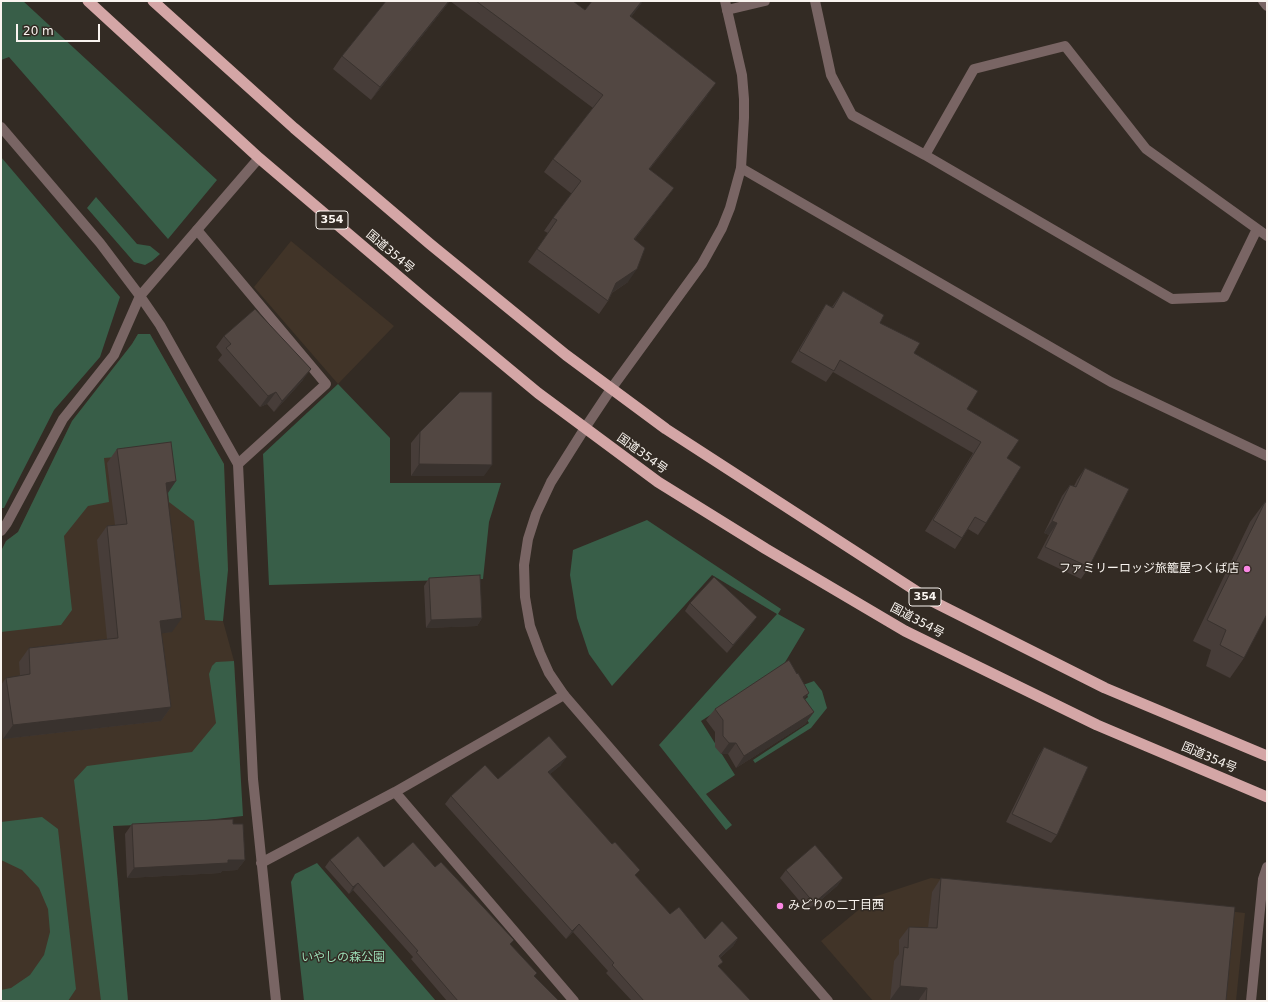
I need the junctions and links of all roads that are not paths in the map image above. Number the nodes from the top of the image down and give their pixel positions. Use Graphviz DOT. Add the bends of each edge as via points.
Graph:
graph roads {
  1 [pos="88,1"];
  2 [pos="153,1"];
  3 [pos="766,1"];
  4 [pos="815,1"];
  5 [pos="1263,1"];
  6 [pos="726,5"];
  7 [pos="1267,6"];
  8 [pos="1,127"];
  9 [pos="925,156"];
  10 [pos="259,158"];
  11 [pos="741,168"];
  12 [pos="1257,229"];
  13 [pos="197,230"];
  14 [pos="1267,236"];
  15 [pos="140,296"];
  16 [pos="611,389"];
  17 [pos="584,428"];
  18 [pos="1267,456"];
  19 [pos="238,464"];
  20 [pos="1,531"];
  21 [pos="564,695"];
  22 [pos="1267,756"];
  23 [pos="395,792"];
  24 [pos="1267,797"];
  25 [pos="261,864"];
  26 [pos="1267,867"];
  27 [pos="276,1001"];
  28 [pos="574,1001"];
  29 [pos="828,1001"];
  30 [pos="1251,1001"];
  1 -- 10 [label="highway, 国道354号 / 354"];
  2 -- 16 [label="highway, 国道354号 / 354" via="377,199"];
  3 -- 6 [label="street"];
  4 -- 9 [label="street" via="831,75 852,115"];
  5 -- 7 [label="street"];
  6 -- 11 [label="street" via="742,75 744,118"];
  8 -- 15 [label="street" via="100,243"];
  9 -- 12 [label="street" via="1172,299 1224,297"];
  9 -- 12 [label="street" via="974,69 1065,46 1146,149"];
  10 -- 13 [label="street"];
  10 -- 17 [label="highway, 国道354号 / 354" via="538,393"];
  11 -- 16 [label="street" via="722,228 702,264"];
  11 -- 18 [label="street" via="1111,382"];
  12 -- 14 [label="street"];
  13 -- 15 [label="street"];
  13 -- 19 [label="street" via="326,384"];
  15 -- 19 [label="street" via="160,325"];
  15 -- 20 [label="street" via="114,355 62,420"];
  16 -- 17 [label="street"];
  16 -- 22 [label="highway, 国道354号 / 354" via="666,429 930,600 1105,688"];
  17 -- 21 [label="street" via="551,482 536,514 528,539 524,566 525,597 530,626 549,673"];
  17 -- 24 [label="highway, 国道354号 / 354" via="658,482 905,631 1097,725"];
  19 -- 25 [label="street" via="253,779"];
  21 -- 23 [label="street"];
  21 -- 29 [label="street"];
  23 -- 25 [label="street"];
  23 -- 28 [label="street"];
  25 -- 27 [label="street"];
  26 -- 30 [label="street" via="1263,879"];
}
